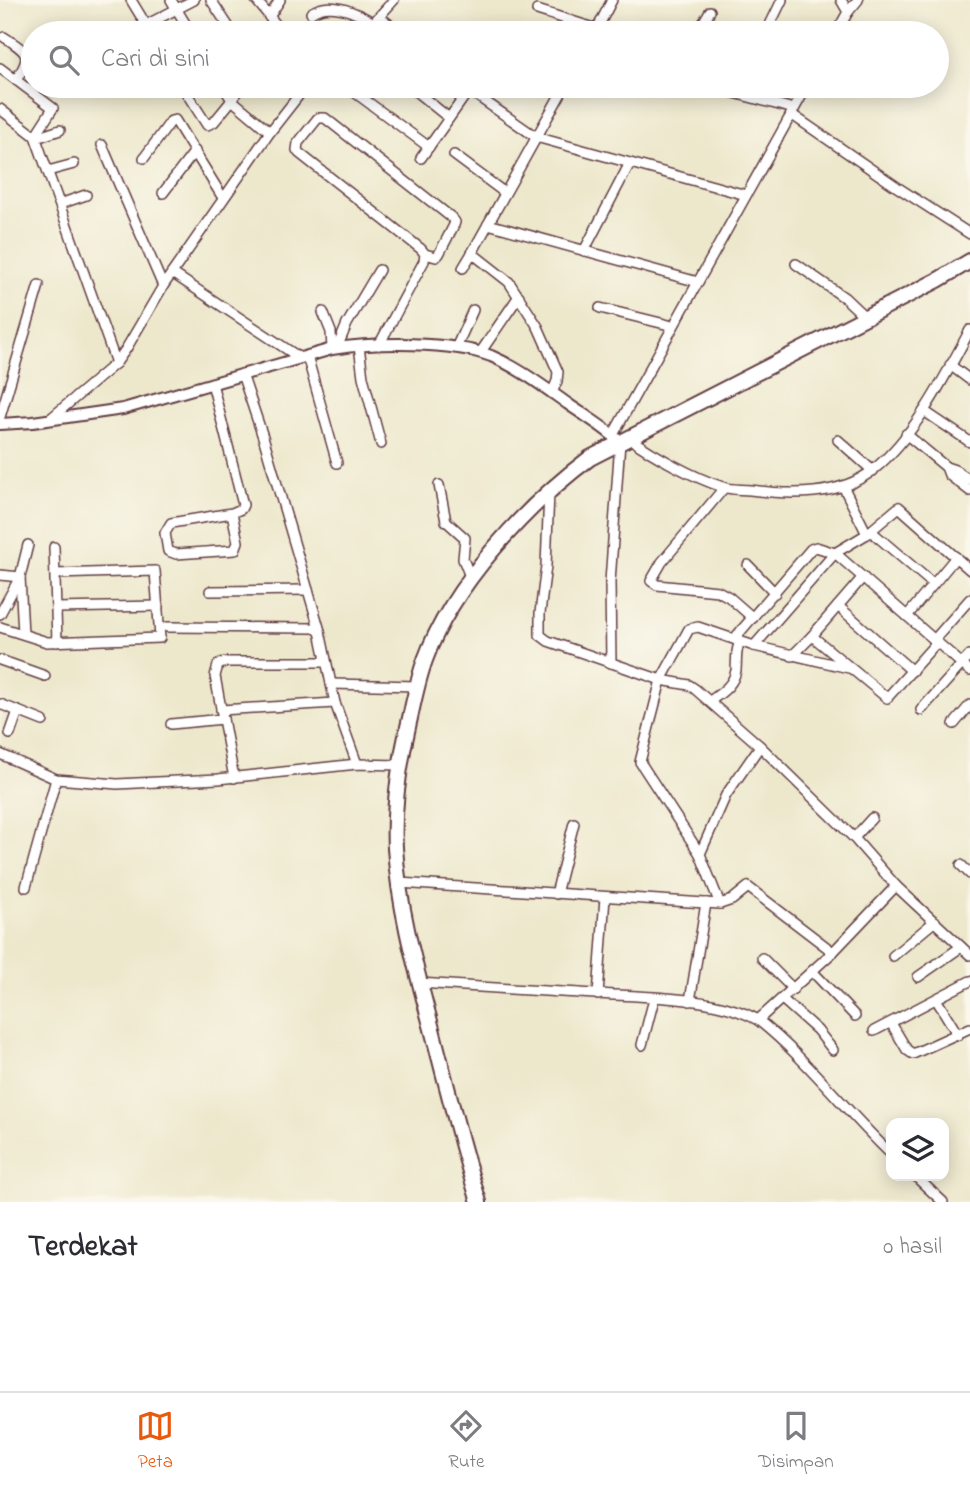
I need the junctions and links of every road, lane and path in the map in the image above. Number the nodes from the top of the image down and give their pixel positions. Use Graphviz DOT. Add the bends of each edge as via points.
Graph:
graph roads {
  1 [pos="131,0"];
  2 [pos="171,0"];
  3 [pos="194,0"];
  4 [pos="211,0"];
  5 [pos="256,0"];
  6 [pos="280,0"];
  7 [pos="394,0"];
  8 [pos="612,0"];
  9 [pos="782,0"];
  10 [pos="841,0"];
  11 [pos="858,0"];
  12 [pos="177,9"];
  13 [pos="537,10"];
  14 [pos="710,11"];
  15 [pos="848,12"];
  16 [pos="311,13"];
  17 [pos="269,17"];
  18 [pos="377,20"];
  19 [pos="144,21"];
  20 [pos="160,21"];
  21 [pos="184,21"];
  22 [pos="225,21"];
  23 [pos="272,21"];
  24 [pos="568,21"];
  25 [pos="601,21"];
  26 [pos="704,21"];
  27 [pos="772,21"];
  28 [pos="843,21"];
  29 [pos="1,38"];
  30 [pos="21,50"];
  31 [pos="0,68"];
  32 [pos="21,72"];
  33 [pos="16,80"];
  34 [pos="21,84"];
  35 [pos="40,98"];
  36 [pos="190,98"];
  37 [pos="297,98"];
  38 [pos="362,98"];
  39 [pos="424,98"];
  40 [pos="460,98"];
  41 [pos="480,98"];
  42 [pos="558,98"];
  43 [pos="759,98"];
  44 [pos="800,98"];
  45 [pos="232,100"];
  46 [pos="0,109"];
  47 [pos="793,111"];
  48 [pos="449,118"];
  49 [pos="60,130"];
  50 [pos="270,132"];
  51 [pos="35,137"];
  52 [pos="536,137"];
  53 [pos="102,145"];
  54 [pos="429,147"];
  55 [pos="195,152"];
  56 [pos="454,155"];
  57 [pos="144,158"];
  58 [pos="421,158"];
  59 [pos="631,163"];
  60 [pos="74,164"];
  61 [pos="48,171"];
  62 [pos="163,193"];
  63 [pos="505,193"];
  64 [pos="86,195"];
  65 [pos="747,195"];
  66 [pos="223,198"];
  67 [pos="60,204"];
  68 [pos="488,224"];
  69 [pos="970,234"];
  70 [pos="584,251"];
  71 [pos="472,253"];
  72 [pos="425,254"];
  73 [pos="970,261"];
  74 [pos="796,264"];
  75 [pos="463,268"];
  76 [pos="379,270"];
  77 [pos="172,273"];
  78 [pos="698,282"];
  79 [pos="39,285"];
  80 [pos="163,286"];
  81 [pos="519,296"];
  82 [pos="600,308"];
  83 [pos="473,310"];
  84 [pos="323,312"];
  85 [pos="863,316"];
  86 [pos="673,326"];
  87 [pos="970,330"];
  88 [pos="379,345"];
  89 [pos="359,346"];
  90 [pos="456,348"];
  91 [pos="335,349"];
  92 [pos="480,353"];
  93 [pos="303,357"];
  94 [pos="116,363"];
  95 [pos="950,366"];
  96 [pos="242,374"];
  97 [pos="970,380"];
  98 [pos="212,383"];
  99 [pos="552,393"];
  100 [pos="924,411"];
  101 [pos="0,417"];
  102 [pos="50,419"];
  103 [pos="0,424"];
  104 [pos="906,434"];
  105 [pos="620,438"];
  106 [pos="838,440"];
  107 [pos="381,443"];
  108 [pos="970,443"];
  109 [pos="337,463"];
  110 [pos="946,467"];
  111 [pos="873,471"];
  112 [pos="970,480"];
  113 [pos="439,485"];
  114 [pos="843,486"];
  115 [pos="724,488"];
  116 [pos="549,491"];
  117 [pos="970,491"];
  118 [pos="232,513"];
  119 [pos="869,533"];
  120 [pos="28,545"];
  121 [pos="54,547"];
  122 [pos="835,553"];
  123 [pos="956,557"];
  124 [pos="748,565"];
  125 [pos="970,570"];
  126 [pos="55,574"];
  127 [pos="0,575"];
  128 [pos="20,577"];
  129 [pos="863,577"];
  130 [pos="471,579"];
  131 [pos="933,584"];
  132 [pos="308,590"];
  133 [pos="210,591"];
  134 [pos="775,593"];
  135 [pos="970,599"];
  136 [pos="158,606"];
  137 [pos="838,606"];
  138 [pos="56,608"];
  139 [pos="0,614"];
  140 [pos="906,616"];
  141 [pos="753,618"];
  142 [pos="0,627"];
  143 [pos="167,627"];
  144 [pos="320,631"];
  145 [pos="23,634"];
  146 [pos="812,636"];
  147 [pos="737,640"];
  148 [pos="935,641"];
  149 [pos="57,642"];
  150 [pos="754,646"];
  151 [pos="970,655"];
  152 [pos="792,656"];
  153 [pos="0,660"];
  154 [pos="326,662"];
  155 [pos="611,663"];
  156 [pos="849,668"];
  157 [pos="966,668"];
  158 [pos="912,671"];
  159 [pos="45,677"];
  160 [pos="661,680"];
  161 [pos="331,684"];
  162 [pos="418,686"];
  163 [pos="710,701"];
  164 [pos="335,702"];
  165 [pos="0,704"];
  166 [pos="970,705"];
  167 [pos="921,710"];
  168 [pos="18,711"];
  169 [pos="222,714"];
  170 [pos="965,717"];
  171 [pos="43,721"];
  172 [pos="171,724"];
  173 [pos="954,724"];
  174 [pos="10,734"];
  175 [pos="760,746"];
  176 [pos="0,754"];
  177 [pos="356,764"];
  178 [pos="400,765"];
  179 [pos="233,778"];
  180 [pos="56,779"];
  181 [pos="872,818"];
  182 [pos="574,823"];
  183 [pos="854,838"];
  184 [pos="700,853"];
  185 [pos="961,865"];
  186 [pos="970,874"];
  187 [pos="399,883"];
  188 [pos="896,886"];
  189 [pos="26,887"];
  190 [pos="556,894"];
  191 [pos="605,897"];
  192 [pos="706,903"];
  193 [pos="720,904"];
  194 [pos="935,921"];
  195 [pos="966,949"];
  196 [pos="833,952"];
  197 [pos="893,956"];
  198 [pos="762,958"];
  199 [pos="812,971"];
  200 [pos="918,977"];
  201 [pos="970,982"];
  202 [pos="419,983"];
  203 [pos="793,989"];
  204 [pos="598,995"];
  205 [pos="654,999"];
  206 [pos="782,999"];
  207 [pos="936,999"];
  208 [pos="690,1001"];
  209 [pos="855,1016"];
  210 [pos="758,1020"];
  211 [pos="891,1023"];
  212 [pos="970,1028"];
  213 [pos="874,1031"];
  214 [pos="958,1035"];
  215 [pos="642,1045"];
  216 [pos="833,1050"];
  217 [pos="886,1149"];
  218 [pos="920,1181"];
  219 [pos="479,1202"];
  220 [pos="943,1202"];
  1 -- 19 [label="street"];
  2 -- 12 [label="street"];
  3 -- 12 [label="street"];
  4 -- 22 [label="street"];
  5 -- 17 [label="street"];
  6 -- 17 [label="street"];
  7 -- 18 [label="street"];
  8 -- 25 [label="street"];
  9 -- 27 [label="street"];
  10 -- 15 [label="street"];
  11 -- 15 [label="street"];
  12 -- 20 [label="street"];
  12 -- 21 [label="street"];
  13 -- 24 [label="street"];
  14 -- 26 [label="street"];
  15 -- 28 [label="street"];
  16 -- 18 [label="street" via="318,6 331,4"];
  17 -- 23 [label="street"];
  29 -- 30 [label="street"];
  31 -- 33 [label="street"];
  32 -- 33 [label="street"];
  33 -- 34 [label="street"];
  35 -- 51 [label="street" via="53,108"];
  36 -- 45 [label="street" via="207,125"];
  37 -- 50 [label="street"];
  38 -- 54 [label="street"];
  39 -- 48 [label="street"];
  40 -- 48 [label="street"];
  41 -- 52 [label="street"];
  42 -- 52 [label="street"];
  43 -- 47 [label="street"];
  44 -- 47 [label="street"];
  45 -- 50 [label="street"];
  46 -- 51 [label="street"];
  47 -- 65 [label="street"];
  47 -- 69 [label="street"];
  48 -- 54 [label="street"];
  49 -- 51 [label="street"];
  50 -- 66 [label="street"];
  51 -- 61 [label="street"];
  52 -- 59 [label="street"];
  52 -- 63 [label="street"];
  53 -- 80 [label="street"];
  54 -- 58 [label="street"];
  55 -- 57 [label="street" via="172,120"];
  55 -- 62 [label="street"];
  55 -- 66 [label="street"];
  56 -- 63 [label="street"];
  59 -- 65 [label="street"];
  59 -- 70 [label="street"];
  60 -- 61 [label="street"];
  61 -- 67 [label="street"];
  63 -- 68 [label="street"];
  64 -- 67 [label="street"];
  65 -- 78 [label="street"];
  66 -- 77 [label="street"];
  67 -- 94 [label="street"];
  68 -- 70 [label="street"];
  68 -- 71 [label="street"];
  70 -- 78 [label="street"];
  71 -- 75 [label="street"];
  71 -- 81 [label="street" via="502,275"];
  72 -- 72 [label="street" via="439,254 454,225 452,218 325,118 318,118 296,146 299,153"];
  72 -- 88 [label="street"];
  73 -- 85 [label="highway"];
  74 -- 85 [label="street"];
  76 -- 91 [label="street"];
  77 -- 80 [label="street"];
  77 -- 93 [label="street"];
  78 -- 86 [label="street"];
  79 -- 101 [label="street"];
  80 -- 94 [label="street"];
  81 -- 92 [label="street"];
  81 -- 99 [label="street" via="556,366"];
  82 -- 86 [label="street"];
  83 -- 90 [label="street"];
  84 -- 91 [label="street"];
  85 -- 105 [label="highway"];
  86 -- 105 [label="street"];
  87 -- 95 [label="street"];
  88 -- 89 [label="street"];
  88 -- 90 [label="street"];
  89 -- 91 [label="street"];
  89 -- 107 [label="street"];
  90 -- 92 [label="street"];
  91 -- 93 [label="street"];
  92 -- 99 [label="street" via="500,360"];
  93 -- 96 [label="street"];
  93 -- 109 [label="street"];
  94 -- 102 [label="street"];
  95 -- 97 [label="street"];
  95 -- 100 [label="street"];
  96 -- 98 [label="street"];
  96 -- 132 [label="street"];
  98 -- 102 [label="street" via="123,409"];
  98 -- 118 [label="street" via="243,501 242,508"];
  99 -- 105 [label="street"];
  100 -- 104 [label="street"];
  100 -- 108 [label="street"];
  102 -- 103 [label="street"];
  104 -- 110 [label="street"];
  104 -- 111 [label="street"];
  105 -- 115 [label="street"];
  105 -- 116 [label="highway"];
  105 -- 155 [label="street" via="610,582"];
  106 -- 111 [label="street"];
  110 -- 112 [label="street"];
  110 -- 117 [label="street" via="949,475"];
  111 -- 114 [label="street"];
  113 -- 130 [label="street" via="446,521 465,538 463,559"];
  114 -- 115 [label="street" via="807,493"];
  114 -- 119 [label="street"];
  115 -- 141 [label="street" via="651,581 718,591"];
  116 -- 130 [label="highway"];
  116 -- 155 [label="street" via="539,631 548,640"];
  118 -- 118 [label="street" via="171,523 165,533 168,551 235,550 238,542"];
  119 -- 122 [label="street"];
  119 -- 123 [label="street" via="899,507"];
  119 -- 131 [label="street"];
  120 -- 128 [label="street"];
  121 -- 126 [label="street"];
  122 -- 129 [label="street"];
  122 -- 134 [label="street" via="811,549"];
  122 -- 150 [label="street"];
  123 -- 125 [label="street"];
  123 -- 131 [label="street"];
  124 -- 134 [label="street"];
  126 -- 136 [label="street" via="155,571"];
  126 -- 138 [label="street"];
  127 -- 128 [label="street"];
  128 -- 139 [label="street"];
  128 -- 145 [label="street"];
  129 -- 137 [label="street"];
  129 -- 140 [label="street"];
  130 -- 162 [label="highway" via="425,660"];
  131 -- 140 [label="street"];
  132 -- 133 [label="street"];
  132 -- 144 [label="street"];
  134 -- 141 [label="street"];
  135 -- 148 [label="street"];
  136 -- 138 [label="street"];
  136 -- 149 [label="street" via="160,638"];
  137 -- 146 [label="street"];
  137 -- 158 [label="street"];
  138 -- 149 [label="street"];
  140 -- 148 [label="street"];
  141 -- 147 [label="street"];
  142 -- 145 [label="street"];
  143 -- 144 [label="street"];
  144 -- 154 [label="street"];
  145 -- 149 [label="street"];
  146 -- 152 [label="street"];
  146 -- 156 [label="street"];
  147 -- 150 [label="street"];
  147 -- 160 [label="street" via="691,628"];
  147 -- 163 [label="street" via="732,681"];
  148 -- 157 [label="street"];
  148 -- 158 [label="street"];
  150 -- 152 [label="street"];
  151 -- 157 [label="street"];
  152 -- 156 [label="street"];
  153 -- 159 [label="street"];
  154 -- 161 [label="street"];
  154 -- 169 [label="street" via="221,663 215,676"];
  155 -- 160 [label="street"];
  156 -- 158 [label="street" via="885,698"];
  157 -- 167 [label="street"];
  160 -- 163 [label="street" via="689,685"];
  160 -- 184 [label="street" via="640,762"];
  161 -- 162 [label="street"];
  161 -- 164 [label="street"];
  162 -- 178 [label="highway"];
  163 -- 175 [label="street"];
  164 -- 169 [label="street"];
  164 -- 177 [label="street"];
  165 -- 168 [label="street"];
  166 -- 170 [label="street"];
  168 -- 171 [label="street"];
  168 -- 174 [label="street"];
  169 -- 172 [label="street"];
  169 -- 179 [label="street"];
  170 -- 173 [label="street"];
  175 -- 183 [label="street"];
  175 -- 184 [label="street" via="726,796"];
  176 -- 180 [label="street"];
  177 -- 178 [label="street"];
  177 -- 179 [label="street"];
  178 -- 187 [label="highway" via="395,844"];
  179 -- 180 [label="street" via="117,783"];
  180 -- 189 [label="street"];
  181 -- 183 [label="street"];
  182 -- 190 [label="street"];
  183 -- 188 [label="street"];
  184 -- 193 [label="street"];
  185 -- 186 [label="street"];
  187 -- 190 [label="street"];
  187 -- 202 [label="highway"];
  188 -- 194 [label="street"];
  188 -- 196 [label="street"];
  190 -- 191 [label="street"];
  191 -- 192 [label="street"];
  191 -- 204 [label="street"];
  192 -- 193 [label="street"];
  192 -- 208 [label="street"];
  193 -- 196 [label="street" via="748,887"];
  194 -- 195 [label="street"];
  194 -- 197 [label="street"];
  195 -- 200 [label="street"];
  196 -- 199 [label="street"];
  198 -- 203 [label="street"];
  199 -- 203 [label="street"];
  199 -- 209 [label="street"];
  201 -- 207 [label="street"];
  202 -- 204 [label="street"];
  202 -- 219 [label="highway"];
  203 -- 206 [label="street"];
  204 -- 205 [label="street"];
  205 -- 208 [label="street"];
  205 -- 215 [label="street"];
  206 -- 210 [label="street"];
  206 -- 216 [label="street"];
  207 -- 211 [label="street"];
  207 -- 214 [label="street"];
  208 -- 210 [label="street" via="720,1005"];
  210 -- 217 [label="street" via="800,1057"];
  211 -- 213 [label="street"];
  211 -- 214 [label="street" via="913,1054"];
  212 -- 214 [label="street"];
  218 -- 220 [label="street"];
}
